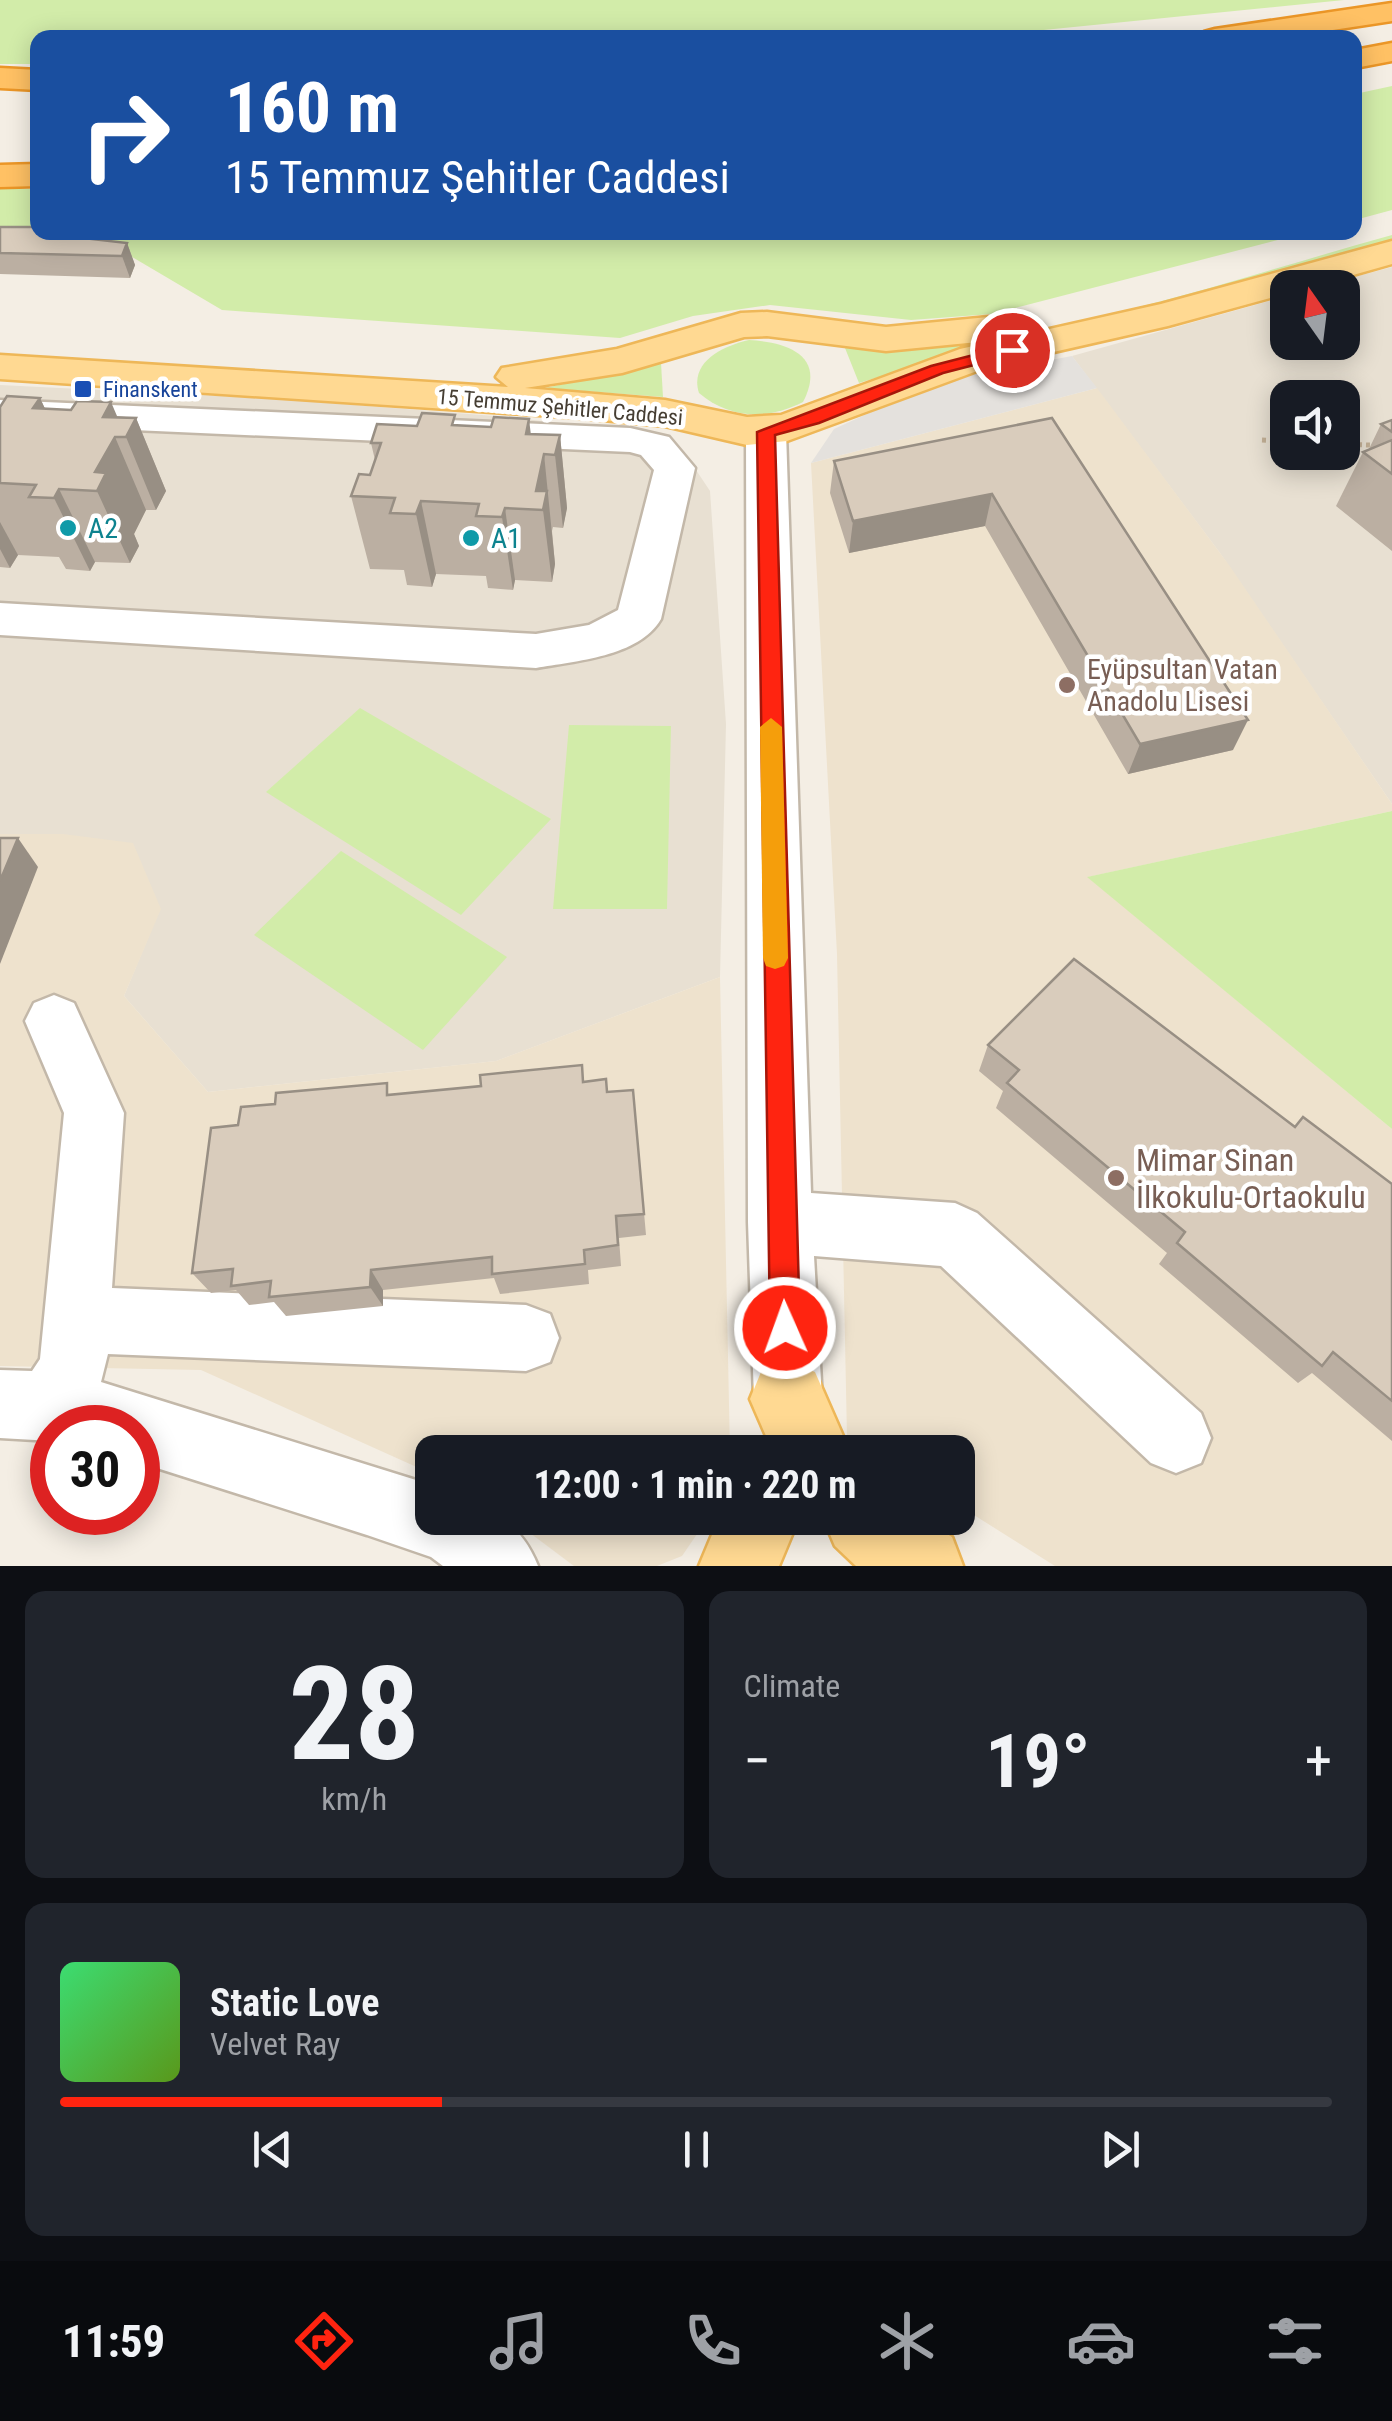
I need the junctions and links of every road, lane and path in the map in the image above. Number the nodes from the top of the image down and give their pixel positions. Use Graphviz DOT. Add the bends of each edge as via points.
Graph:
graph roads {
  1 [pos="1392,12"];
  2 [pos="1269,30"];
  3 [pos="1392,52"];
  4 [pos="1362,58"];
  5 [pos="0,78"];
  6 [pos="30,80"];
  7 [pos="0,102"];
  8 [pos="30,103"];
  9 [pos="0,144"];
  10 [pos="30,144"];
  11 [pos="30,174"];
  12 [pos="0,176"];
  13 [pos="1392,224"];
  14 [pos="1362,232"];
  15 [pos="1334,240"];
  16 [pos="1392,252"];
  17 [pos="794,329"];
  18 [pos="696,340"];
  19 [pos="0,350"];
  20 [pos="0,367"];
  21 [pos="0,412"];
  22 [pos="710,421"];
  23 [pos="789,426"];
  24 [pos="1262,440"];
  25 [pos="1270,441"];
  26 [pos="1360,445"];
  27 [pos="1392,446"];
  28 [pos="0,619"];
  29 [pos="54,1021"];
  30 [pos="780,1222"];
  31 [pos="78,1320"];
  32 [pos="526,1338"];
  33 [pos="25,1405"];
  34 [pos="792,1435"];
  35 [pos="1176,1438"];
  36 [pos="752,1535"];
  37 [pos="881,1535"];
  38 [pos="501,1566"];
  39 [pos="738,1566"];
  40 [pos="923,1566"];
  1 -- 2 [label="highway"];
  3 -- 4 [label="highway"];
  5 -- 6 [label="highway"];
  7 -- 8 [label="highway"];
  9 -- 10 [label="highway"];
  11 -- 12 [label="highway"];
  13 -- 14 [label="main road, 15 Temmuz Şehitler Caddesi"];
  15 -- 17 [label="main road, 15 Temmuz Şehitler Caddesi" via="982,330 886,339"];
  16 -- 23 [label="main road" via="975,358"];
  17 -- 18 [label="main road, 15 Temmuz Şehitler Caddesi" via="740,325"];
  17 -- 23 [label="main road" via="818,347 834,382 830,398"];
  18 -- 19 [label="main road, 15 Temmuz Şehitler Caddesi" via="593,367 510,378"];
  18 -- 22 [label="main road" via="685,354 683,390"];
  20 -- 22 [label="main road, 15 Temmuz Şehitler Caddesi" via="582,405"];
  21 -- 28 [label="street" via="630,440 654,446 675,468 638,618 594,641 536,651"];
  22 -- 23 [label="main road, 15 Temmuz Şehitler Caddesi"];
  23 -- 30 [label="street"];
  24 -- 25 [label="path"];
  26 -- 27 [label="path"];
  29 -- 31 [label="street" via="94,1113"];
  30 -- 34 [label="street"];
  30 -- 35 [label="street" via="955,1235"];
  31 -- 32 [label="street"];
  31 -- 33 [label="street" via="72,1368"];
  33 -- 38 [label="street" via="169,1437 453,1528"];
  36 -- 39 [label="main road"];
  37 -- 40 [label="main road"];
}
